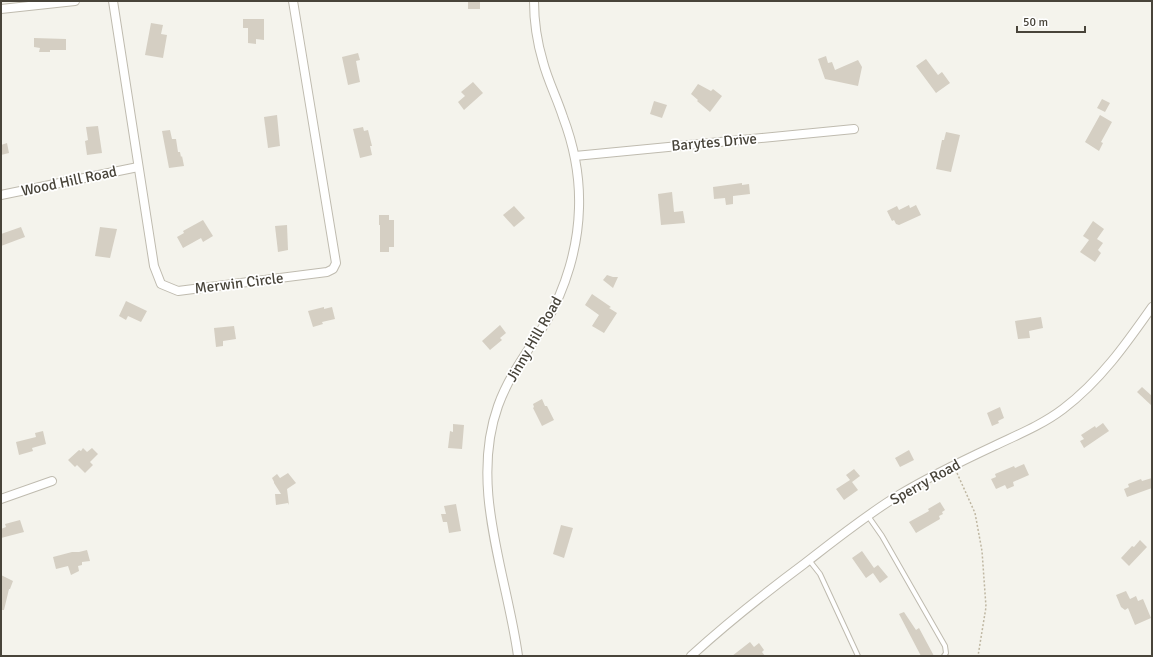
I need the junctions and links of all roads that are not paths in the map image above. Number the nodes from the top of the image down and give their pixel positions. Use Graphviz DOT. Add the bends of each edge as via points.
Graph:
graph roads {
  1 [pos="75,1"];
  2 [pos="113,1"];
  3 [pos="292,1"];
  4 [pos="534,1"];
  5 [pos="1,9"];
  6 [pos="854,129"];
  7 [pos="575,156"];
  8 [pos="138,167"];
  9 [pos="1,195"];
  10 [pos="1152,306"];
  11 [pos="52,482"];
  12 [pos="1,499"];
  13 [pos="868,516"];
  14 [pos="809,560"];
  15 [pos="518,656"];
  16 [pos="691,656"];
  17 [pos="858,656"];
  18 [pos="944,656"];
  1 -- 5 [label="street"];
  2 -- 8 [label="street, Merwin Circle"];
  3 -- 8 [label="street, Merwin Circle" via="336,263 333,269 327,272 178,291 161,284 154,266"];
  4 -- 7 [label="street, Jinny Hill Road" via="537,41 543,64 564,117"];
  6 -- 7 [label="street, Barytes Drive"];
  7 -- 15 [label="street, Jinny Hill Road" via="579,207 577,230 564,284 549,316 505,389 490,439 490,509"];
  8 -- 9 [label="street, Wood Hill Road"];
  10 -- 13 [label="street, Sperry Road" via="1099,376 1072,402 1044,421 903,492"];
  11 -- 12 [label="street"];
  13 -- 14 [label="street, Sperry Road"];
  13 -- 18 [label="lane" via="945,646"];
  14 -- 16 [label="street, Sperry Road"];
  14 -- 17 [label="lane" via="820,574"];
}
